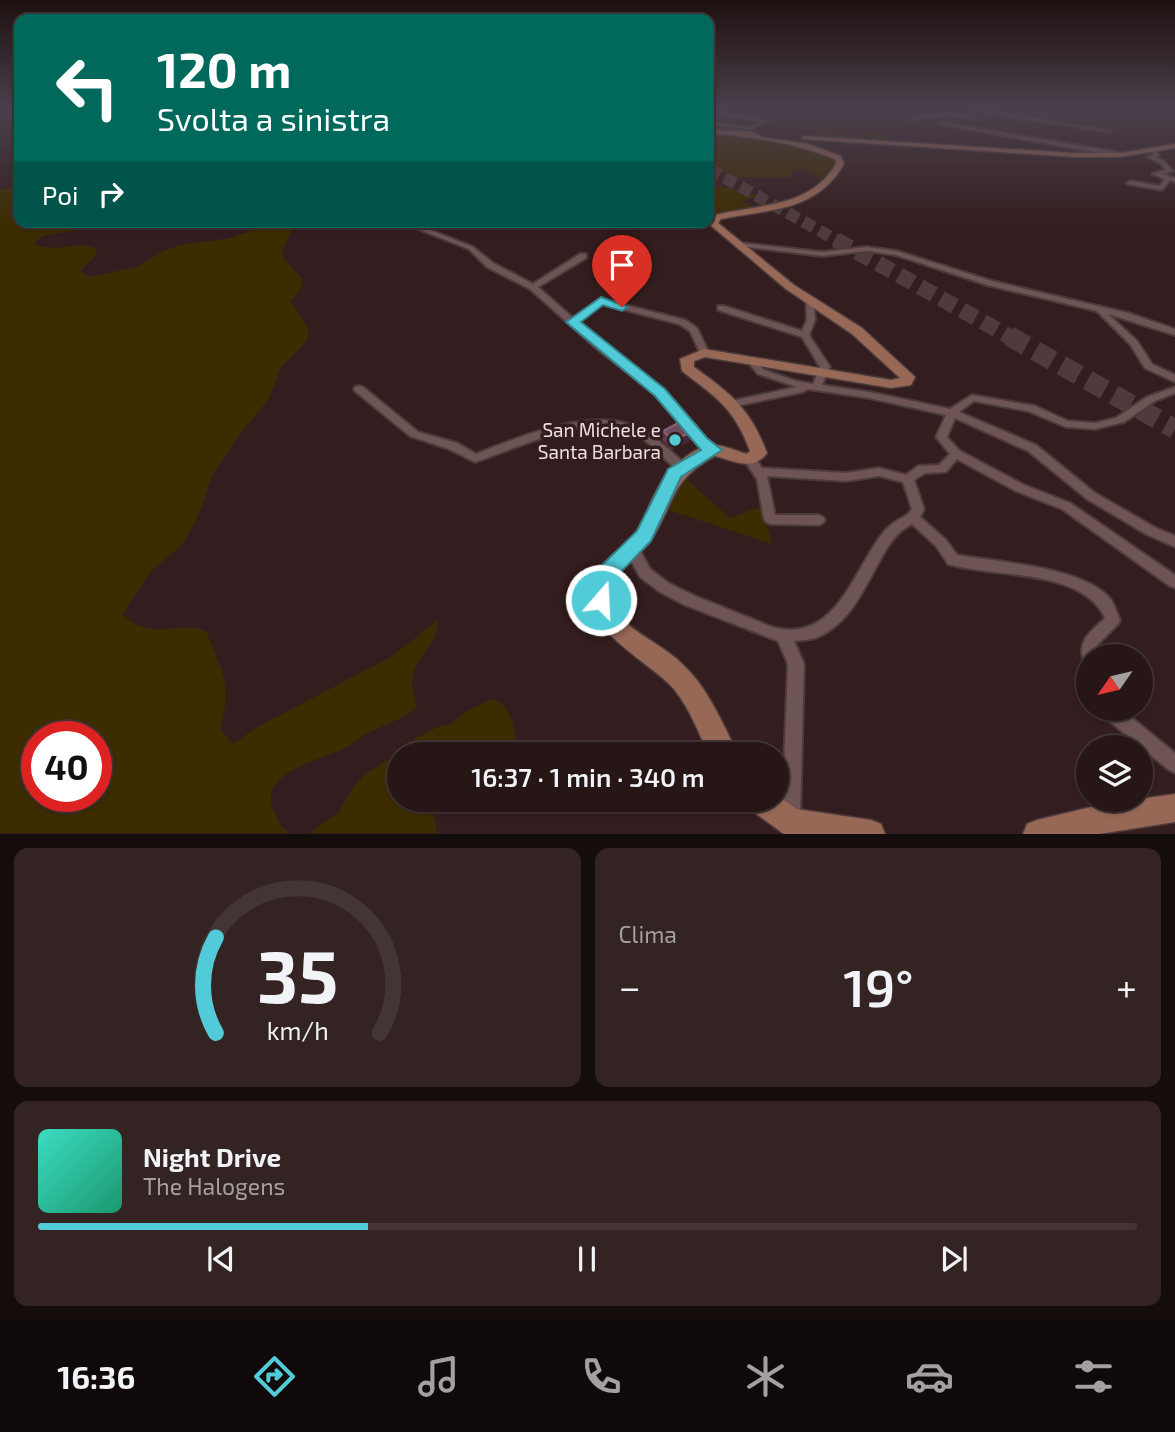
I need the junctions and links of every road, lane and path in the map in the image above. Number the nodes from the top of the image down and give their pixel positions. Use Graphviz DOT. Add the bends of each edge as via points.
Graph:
graph roads {
  1 [pos="813,148"];
  2 [pos="969,148"];
  3 [pos="1070,148"];
  4 [pos="1169,148"];
  5 [pos="1152,154"];
  6 [pos="1120,155"];
  7 [pos="1173,171"];
  8 [pos="1172,179"];
  9 [pos="1130,183"];
  10 [pos="714,220"];
  11 [pos="714,226"];
  12 [pos="419,228"];
  13 [pos="742,245"];
  14 [pos="583,257"];
  15 [pos="533,287"];
  16 [pos="809,300"];
  17 [pos="721,308"];
  18 [pos="1099,309"];
  19 [pos="573,322"];
  20 [pos="1175,332"];
  21 [pos="805,335"];
  22 [pos="704,353"];
  23 [pos="753,362"];
  24 [pos="822,373"];
  25 [pos="1175,379"];
  26 [pos="816,388"];
  27 [pos="359,389"];
  28 [pos="1175,390"];
  29 [pos="732,404"];
  30 [pos="952,413"];
  31 [pos="713,450"];
  32 [pos="956,454"];
  33 [pos="750,460"];
  34 [pos="682,467"];
  35 [pos="759,472"];
  36 [pos="908,479"];
  37 [pos="913,518"];
  38 [pos="819,520"];
  39 [pos="1175,542"];
  40 [pos="632,549"];
  41 [pos="1175,582"];
  42 [pos="784,637"];
  43 [pos="1090,644"];
  44 [pos="1123,721"];
  45 [pos="718,742"];
  46 [pos="1175,764"];
  47 [pos="1175,808"];
  48 [pos="777,812"];
  49 [pos="791,822"];
  50 [pos="871,834"];
  51 [pos="1037,834"];
  1 -- 10 [label="street" via="840,161 835,175 818,191 759,211"];
  2 -- 6 [label="street"];
  3 -- 6 [label="street"];
  4 -- 5 [label="street"];
  5 -- 6 [label="street"];
  5 -- 7 [label="street"];
  7 -- 8 [label="street" via="1155,174"];
  8 -- 9 [label="street" via="1162,188"];
  11 -- 13 [label="street"];
  12 -- 15 [label="street" via="471,248 490,265"];
  13 -- 16 [label="street"];
  13 -- 18 [label="street" via="822,254 867,249 897,253 990,283"];
  14 -- 15 [label="street"];
  15 -- 19 [label="street"];
  16 -- 21 [label="street" via="811,320"];
  16 -- 24 [label="street" via="857,331 908,377 897,384"];
  17 -- 21 [label="street"];
  18 -- 20 [label="street"];
  18 -- 25 [label="street" via="1135,343 1148,366"];
  19 -- 22 [label="street" via="601,301 682,322 694,330"];
  19 -- 31 [label="street" via="660,393"];
  21 -- 24 [label="street" via="823,362"];
  22 -- 23 [label="street"];
  22 -- 29 [label="street" via="687,359 687,368"];
  23 -- 24 [label="street"];
  23 -- 26 [label="street" via="769,376"];
  24 -- 26 [label="street"];
  26 -- 29 [label="street"];
  26 -- 30 [label="street"];
  27 -- 34 [label="street" via="414,434 475,458 566,428 611,425 640,432"];
  28 -- 30 [label="street" via="1151,398 1120,420 1096,426 1066,424 1031,408 985,398 972,398"];
  29 -- 33 [label="street" via="759,453"];
  30 -- 32 [label="street" via="941,437"];
  30 -- 39 [label="street" via="1032,448 1091,496"];
  31 -- 33 [label="street"];
  31 -- 34 [label="street"];
  32 -- 36 [label="street" via="942,469 922,468"];
  32 -- 41 [label="street" via="1082,515"];
  33 -- 35 [label="street"];
  34 -- 40 [label="street" via="670,479 644,536"];
  35 -- 36 [label="street" via="846,477 879,472"];
  35 -- 38 [label="street" via="770,519"];
  36 -- 37 [label="street" via="918,509"];
  37 -- 42 [label="street" via="893,530 838,616 818,629"];
  37 -- 43 [label="street" via="953,559 1027,570 1102,597 1114,620"];
  40 -- 42 [label="street" via="644,572 663,586"];
  40 -- 45 [label="street" via="605,575 600,590 605,614 688,688"];
  42 -- 49 [label="street" via="796,664"];
  44 -- 46 [label="street"];
  47 -- 51 [label="street"];
  48 -- 49 [label="street"];
  49 -- 50 [label="street"];
}
